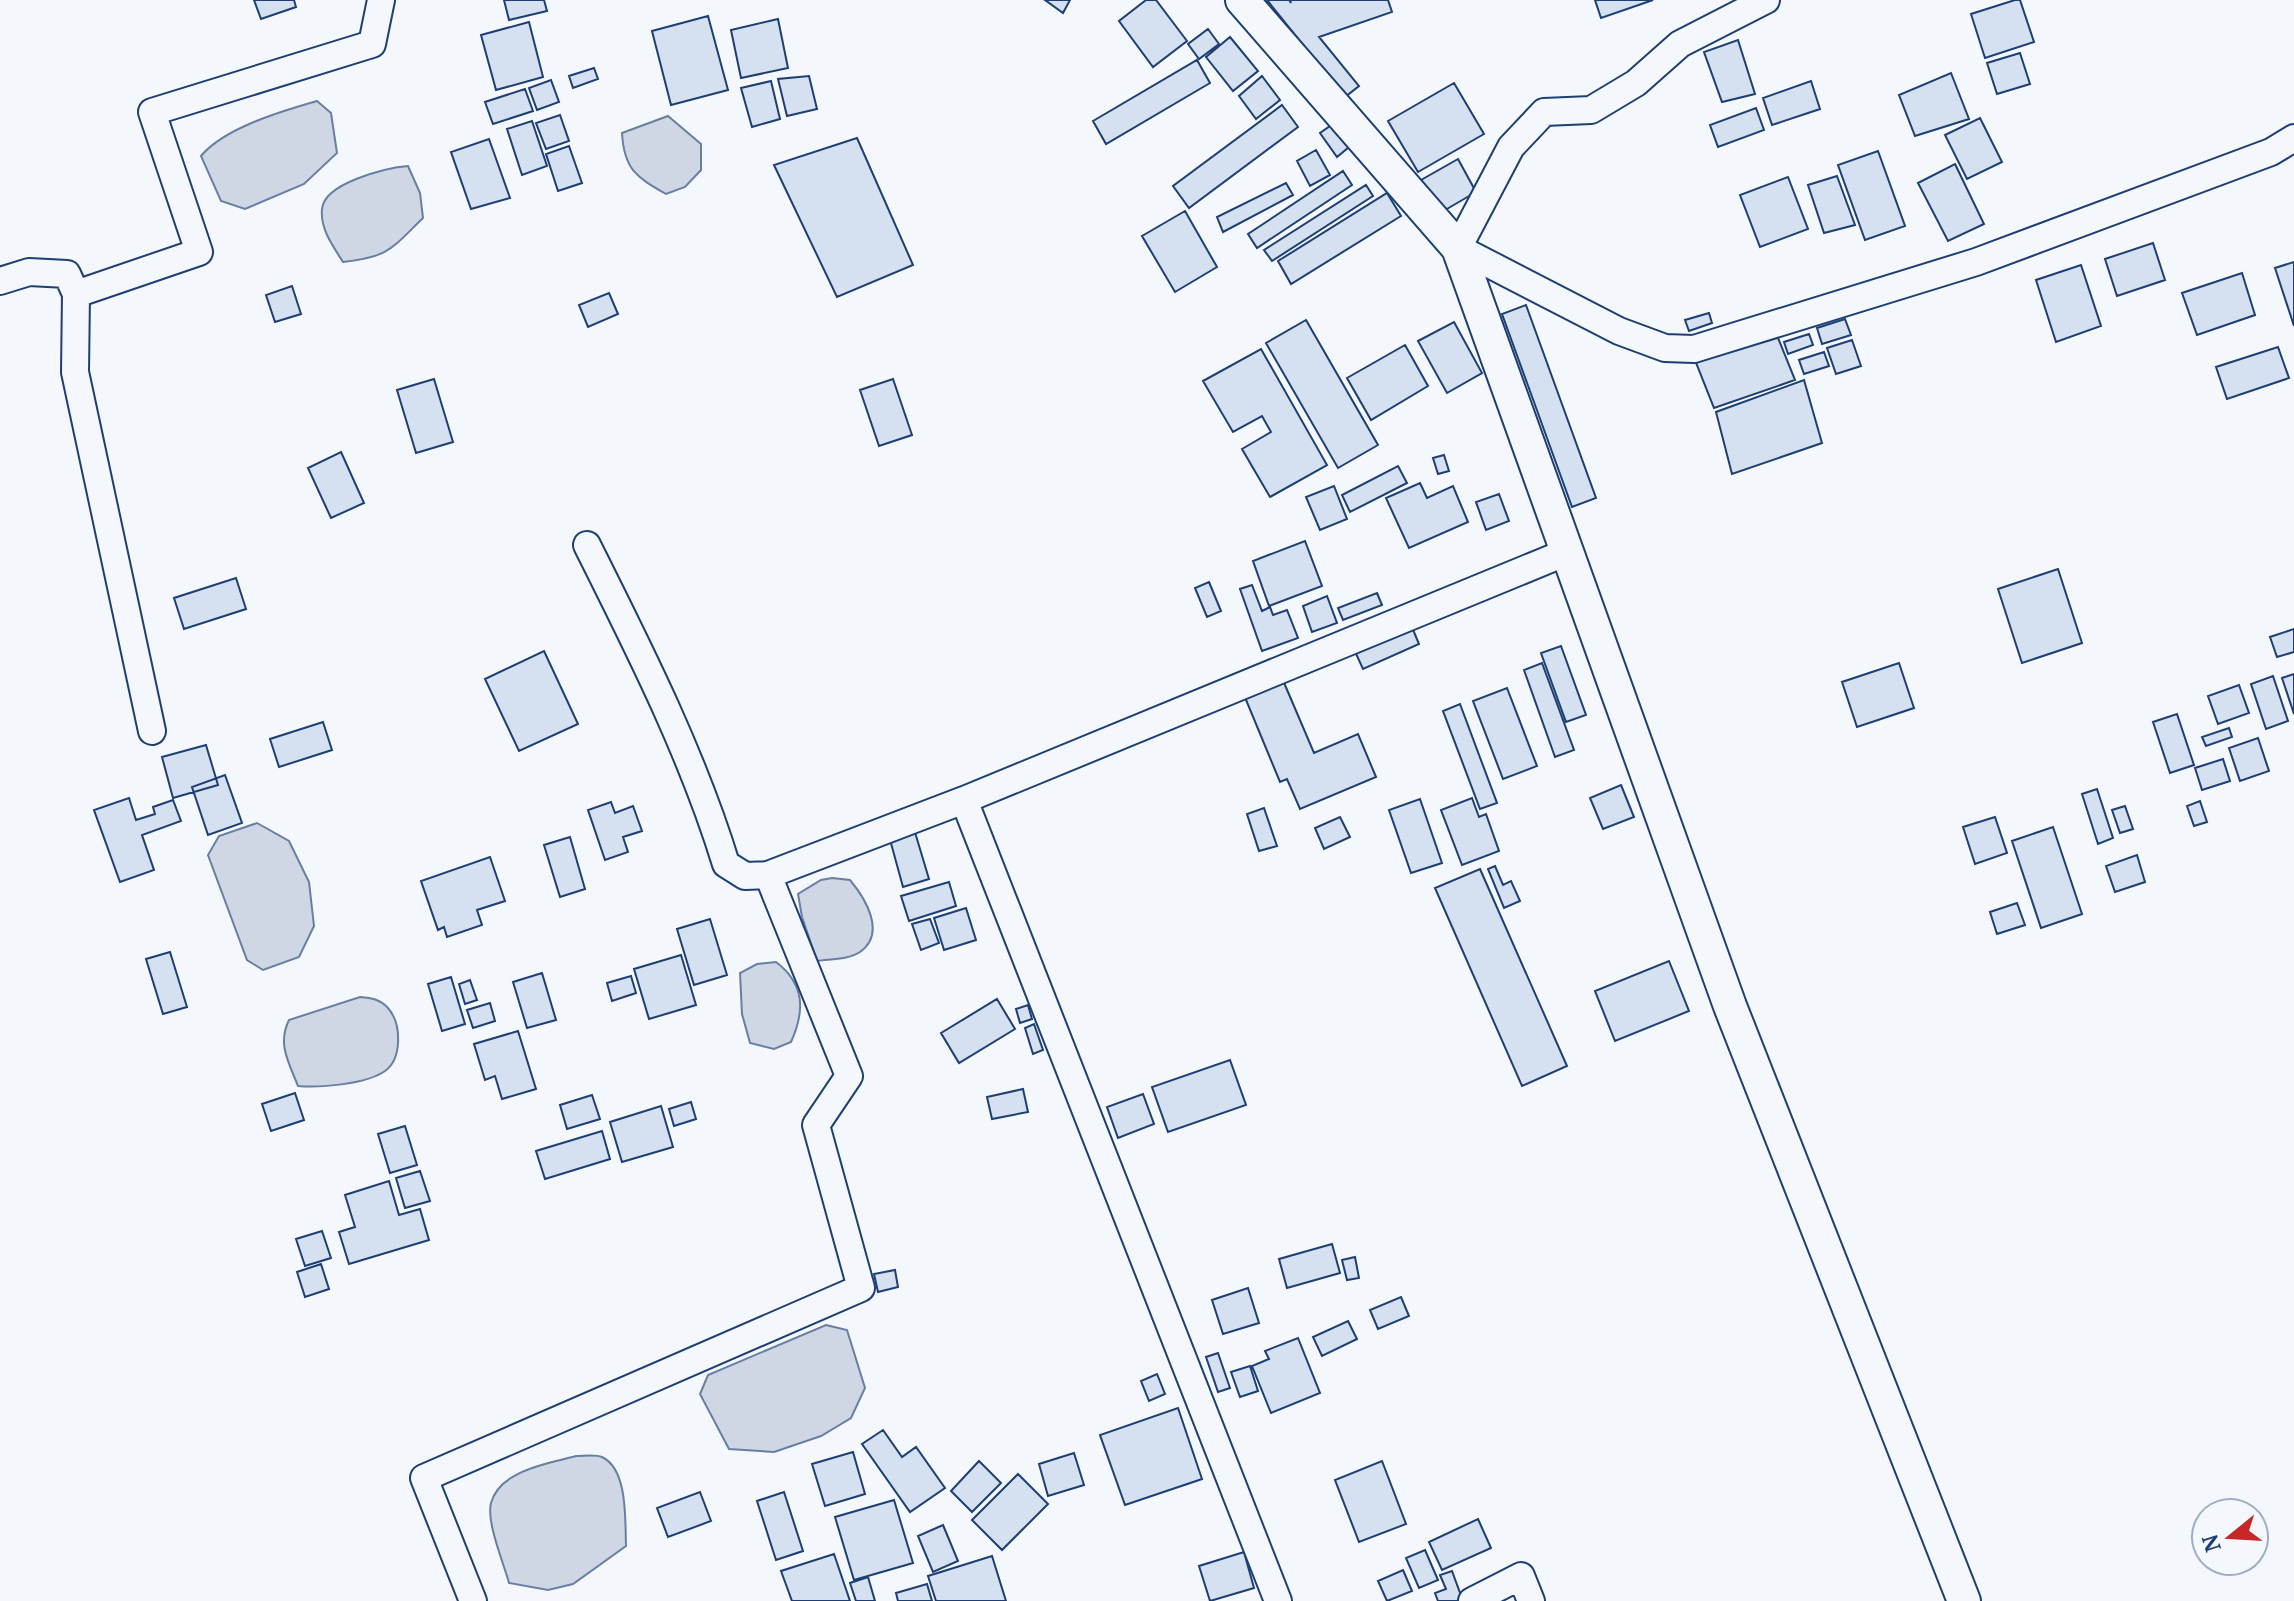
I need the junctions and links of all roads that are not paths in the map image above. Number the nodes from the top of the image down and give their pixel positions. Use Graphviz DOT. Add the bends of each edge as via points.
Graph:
graph roads {
  1 [pos="381,0"];
  2 [pos="1242,0"];
  3 [pos="1766,0"];
  4 [pos="2294,138"];
  5 [pos="1458,248"];
  6 [pos="0,281"];
  7 [pos="76,294"];
  8 [pos="587,545"];
  9 [pos="1567,552"];
  10 [pos="152,731"];
  11 [pos="964,800"];
  12 [pos="768,875"];
  13 [pos="1964,1600"];
  14 [pos="473,1601"];
  15 [pos="1278,1601"];
  16 [pos="1472,1601"];
  17 [pos="1531,1601"];
  18 [pos="1955,1601"];
  1 -- 7 [label="street" via="372,44 152,112 199,252"];
  2 -- 5 [label="street"];
  3 -- 5 [label="street" via="1680,44 1636,83 1591,110 1544,112 1511,147"];
  4 -- 5 [label="street" via="2271,152 1976,262 1694,349 1665,348 1619,331"];
  5 -- 9 [label="street"];
  6 -- 7 [label="street" via="29,272 67,274"];
  7 -- 10 [label="street" via="75,372"];
  8 -- 12 [label="street" via="653,676 726,864 745,876"];
  9 -- 11 [label="street"];
  9 -- 13 [label="street" via="1730,1006"];
  11 -- 12 [label="street"];
  11 -- 15 [label="street"];
  12 -- 14 [label="street" via="849,1076 816,1125 861,1288 424,1478"];
  13 -- 18 [label="street"];
  16 -- 17 [label="street" via="1521,1576"];
}
